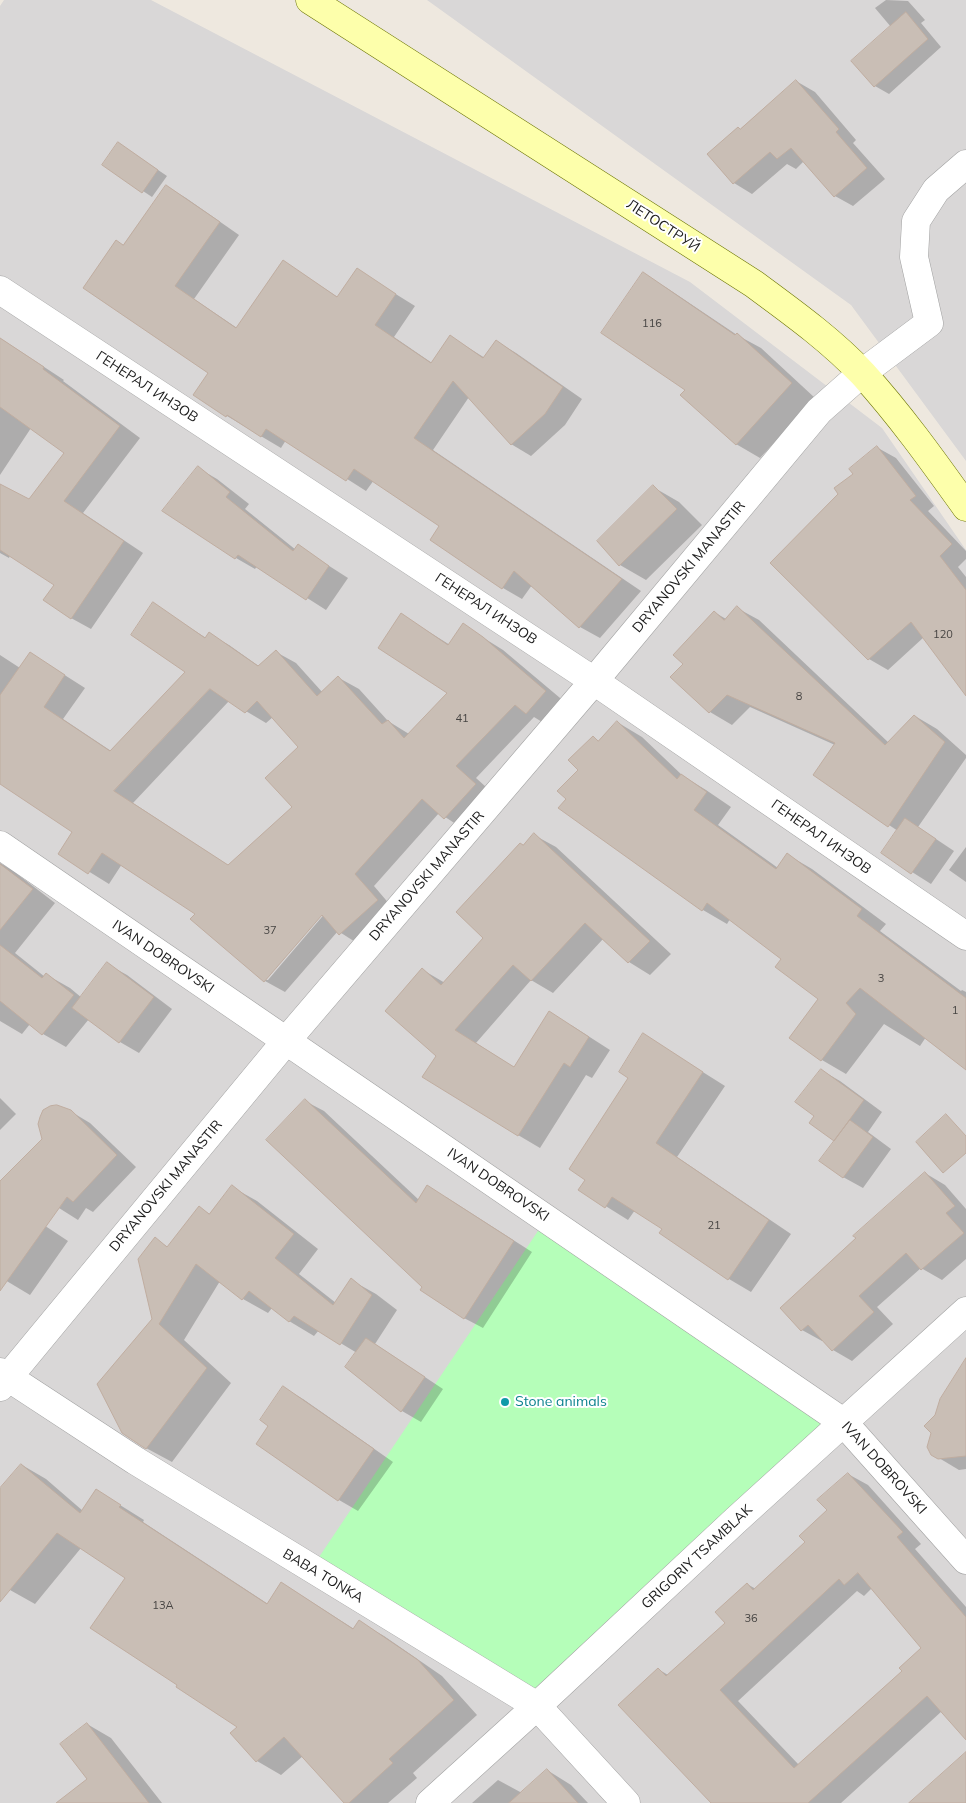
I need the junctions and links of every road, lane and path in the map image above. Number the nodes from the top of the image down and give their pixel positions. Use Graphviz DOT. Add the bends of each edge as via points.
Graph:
graph roads {
  1 [pos="314,1"];
  2 [pos="966,164"];
  3 [pos="0,290"];
  4 [pos="862,373"];
  5 [pos="966,507"];
  6 [pos="594,681"];
  7 [pos="0,845"];
  8 [pos="966,936"];
  9 [pos="286,1041"];
  10 [pos="966,1311"];
  11 [pos="3,1379"];
  12 [pos="843,1422"];
  13 [pos="966,1560"];
  14 [pos="537,1706"];
  15 [pos="430,1803"];
  16 [pos="626,1803"];
  1 -- 4 [label="street, ЛЕТОСТРУЙ" via="754,284 807,323"];
  2 -- 4 [label="street, DRYANOVSKI MANASTIR" via="936,190 916,221 914,257 929,323"];
  3 -- 6 [label="street, ГЕНЕРАЛ ИНЗОВ"];
  4 -- 5 [label="street, ЛЕТОСТРУЙ" via="912,432"];
  4 -- 6 [label="street, DRYANOVSKI MANASTIR" via="819,411"];
  6 -- 8 [label="street, ГЕНЕРАЛ ИНЗОВ"];
  6 -- 9 [label="street, DRYANOVSKI MANASTIR"];
  7 -- 9 [label="street, IVAN DOBROVSKI"];
  9 -- 11 [label="street, DRYANOVSKI MANASTIR"];
  9 -- 12 [label="street, IVAN DOBROVSKI"];
  10 -- 12 [label="street, GRIGORIY TSAMBLAK"];
  11 -- 14 [label="street, BABA TONKA"];
  12 -- 13 [label="street, IVAN DOBROVSKI"];
  12 -- 14 [label="street, GRIGORIY TSAMBLAK"];
  14 -- 15 [label="street, GRIGORIY TSAMBLAK"];
  14 -- 16 [label="street, BABA TONKA"];
}
